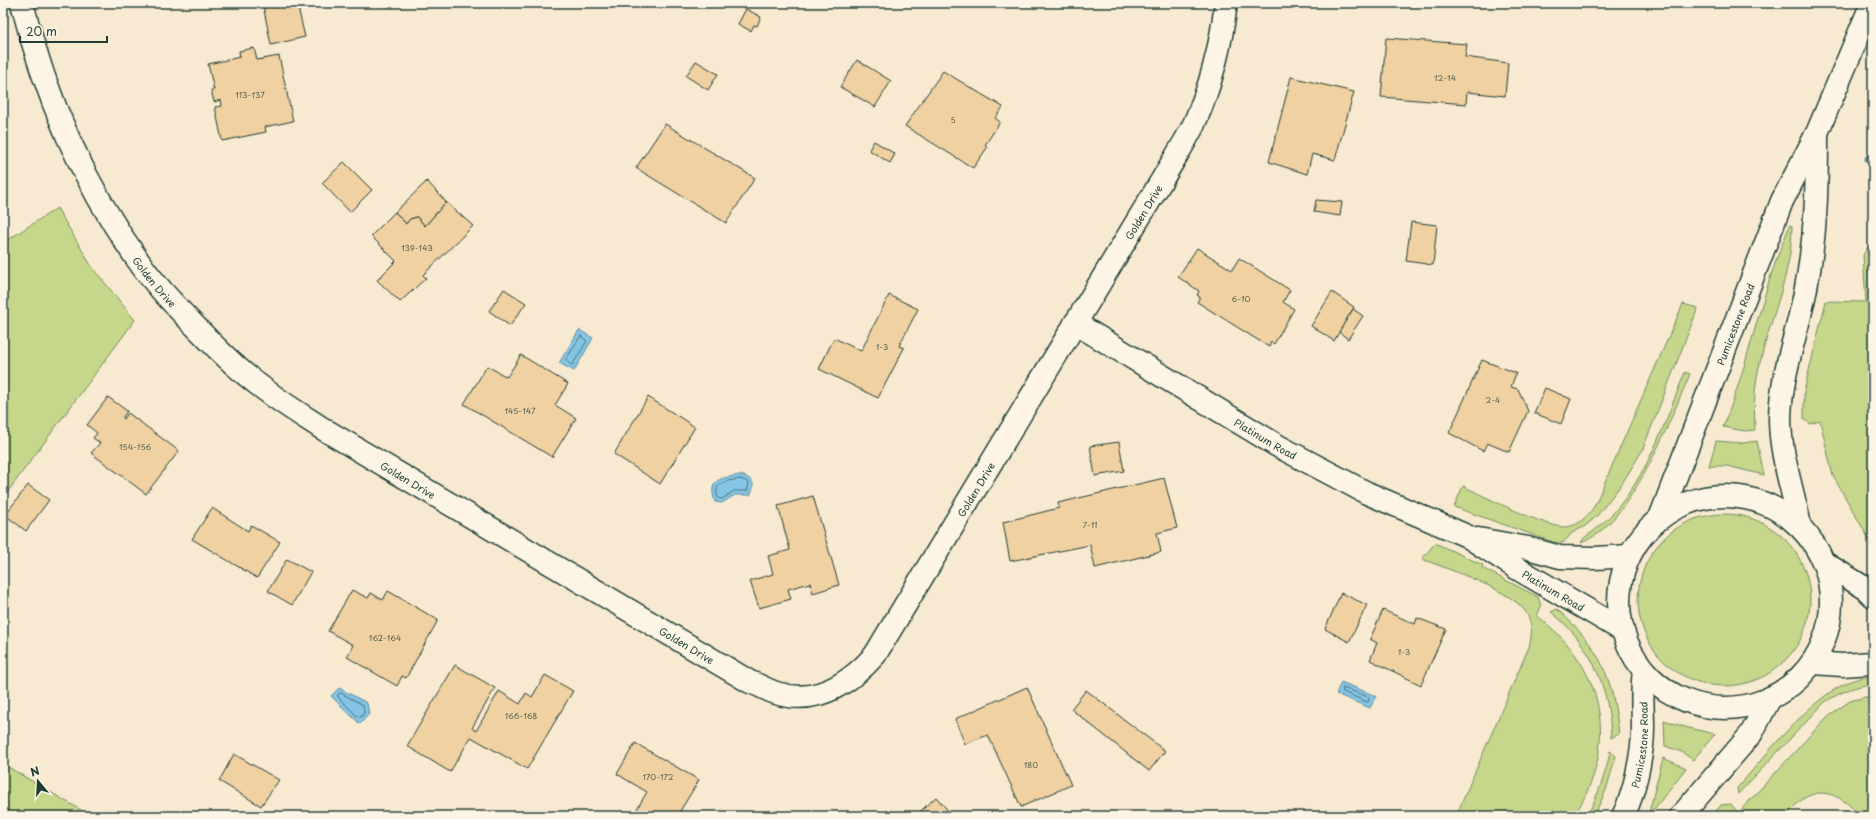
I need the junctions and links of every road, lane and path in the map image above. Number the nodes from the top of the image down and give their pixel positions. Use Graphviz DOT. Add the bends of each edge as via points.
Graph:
graph roads {
  1 [pos="22,3"];
  2 [pos="1226,3"];
  3 [pos="1872,3"];
  4 [pos="1817,133"];
  5 [pos="1075,323"];
  6 [pos="1660,518"];
  7 [pos="1800,526"];
  8 [pos="1466,536"];
  9 [pos="1629,556"];
  10 [pos="1826,564"];
  11 [pos="1873,596"];
  12 [pos="1622,630"];
  13 [pos="1813,662"];
  14 [pos="1873,662"];
  15 [pos="1644,671"];
  16 [pos="1770,698"];
  17 [pos="1623,816"];
  18 [pos="1681,816"];
  1 -- 5 [label="street, Golden Drive" via="32,45 54,104 78,159 109,216 142,266 176,307 216,348 260,386 320,427 746,680 777,693 801,696 841,686 858,674 875,655"];
  2 -- 5 [label="street, Golden Drive" via="1214,72 1193,125"];
  3 -- 4 [label="street, Pumicestone Road"];
  4 -- 6 [label="street, Pumicestone Road" via="1782,200"];
  4 -- 7 [label="street, Pumicestone Road" via="1816,223 1806,289 1782,391 1781,412 1784,456"];
  5 -- 8 [label="street, Platinum Road" via="1278,446 1367,493"];
  6 -- 7 [label="street" via="1686,503 1716,496 1747,498 1776,508"];
  6 -- 9 [label="street" via="1642,535"];
  7 -- 10 [label="street" via="1815,544"];
  8 -- 9 [label="street, Platinum Road" via="1560,557"];
  8 -- 12 [label="street, Platinum Road"];
  9 -- 12 [label="street" via="1621,580 1618,604"];
  10 -- 11 [label="street" via="1865,588"];
  10 -- 13 [label="street" via="1832,605 1828,632"];
  12 -- 15 [label="street" via="1631,652"];
  13 -- 14 [label="street" via="1842,665"];
  13 -- 16 [label="street" via="1794,684"];
  15 -- 16 [label="street" via="1670,693 1702,706 1736,708"];
  15 -- 17 [label="street, Pumicestone Road" via="1641,693 1642,742 1638,769"];
  16 -- 18 [label="street" via="1751,734"];
}
